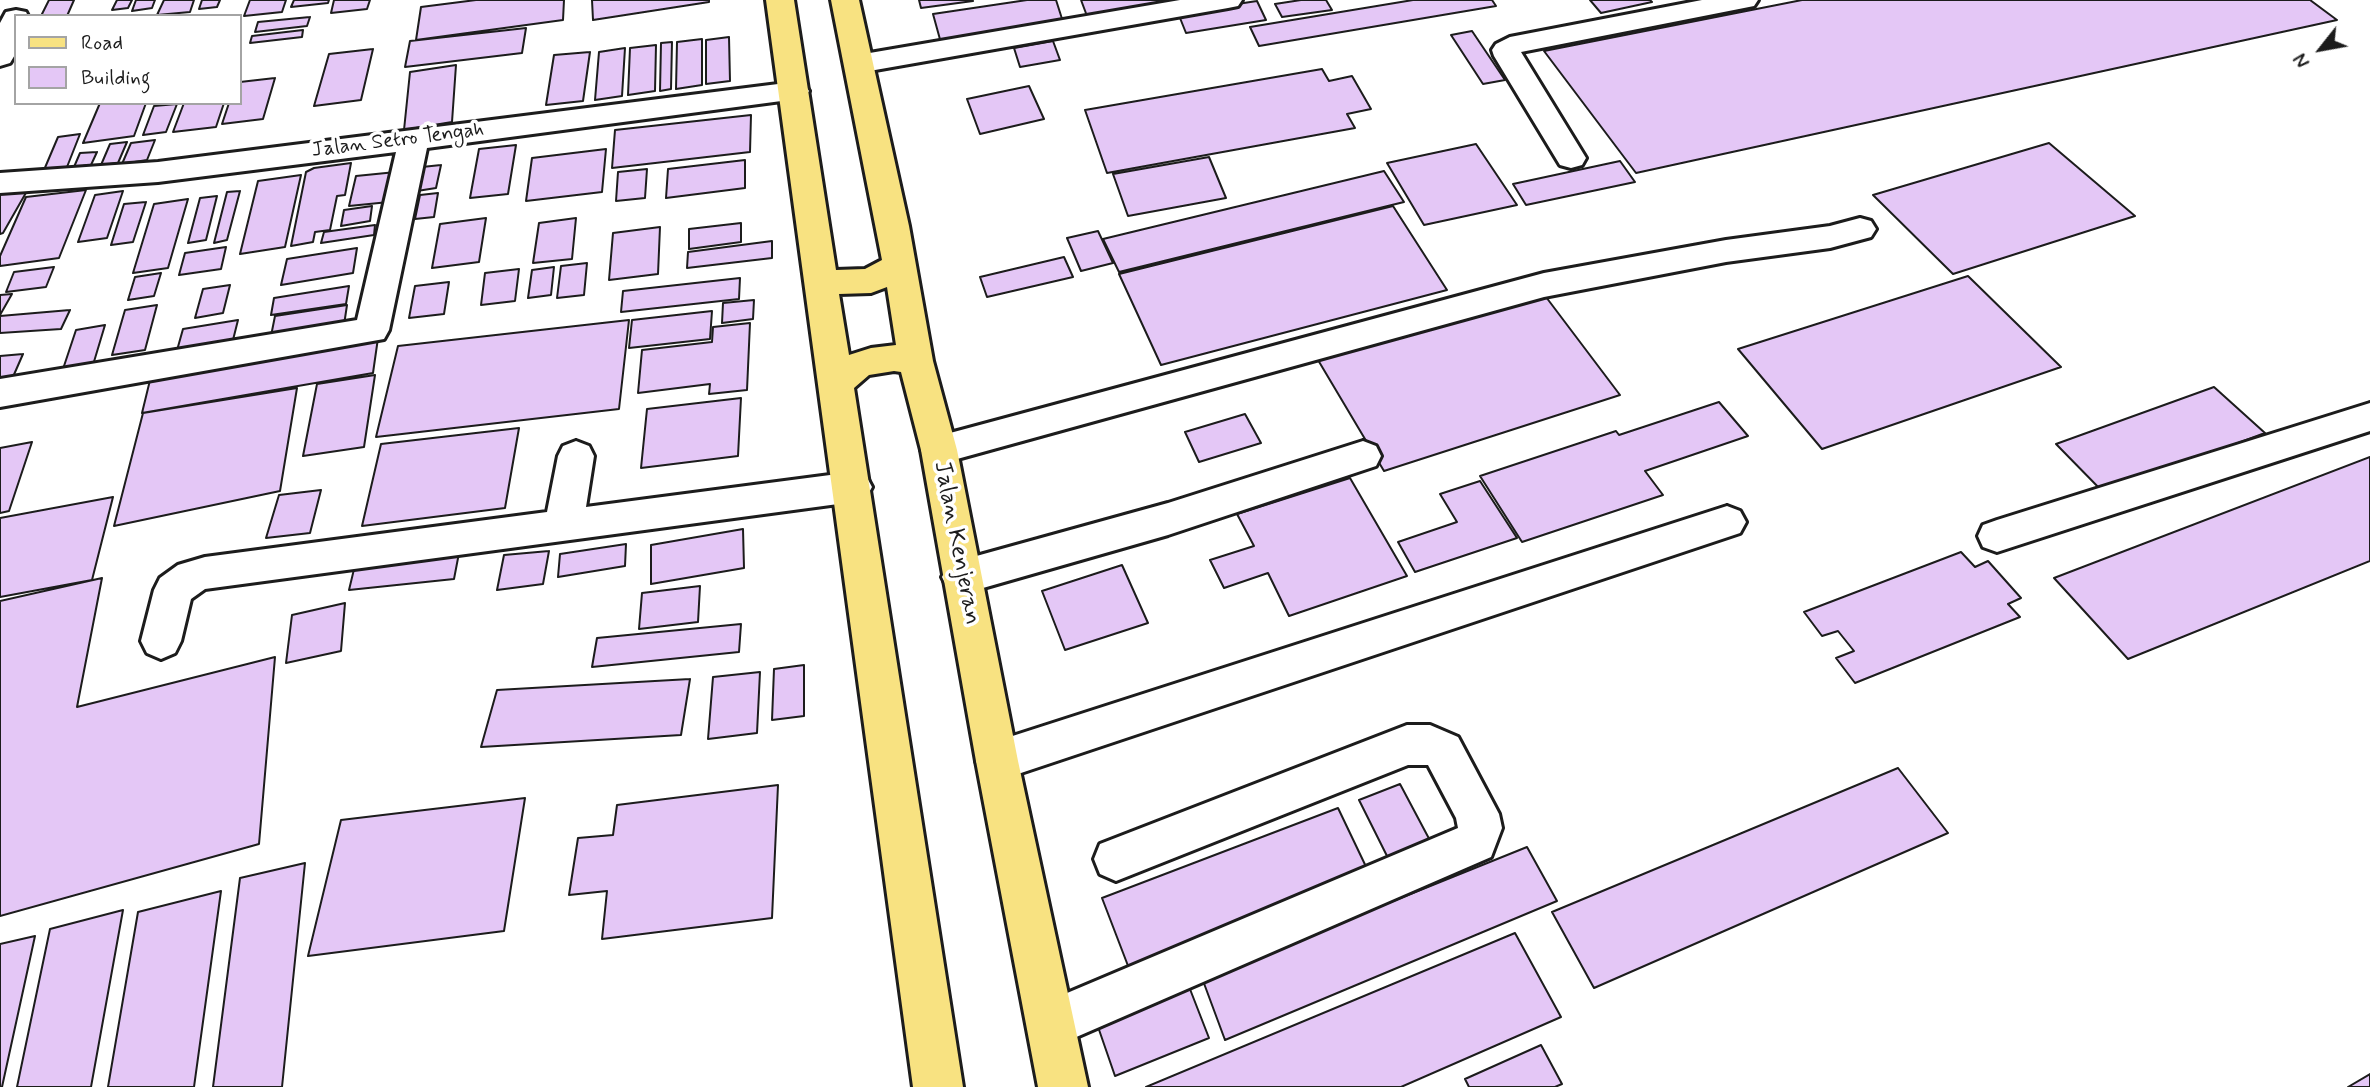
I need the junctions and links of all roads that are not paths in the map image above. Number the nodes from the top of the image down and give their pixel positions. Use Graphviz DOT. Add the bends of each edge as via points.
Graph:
graph roads {
  1 [pos="780,0"];
  2 [pos="845,0"];
  3 [pos="1228,0"];
  4 [pos="1744,0"];
  5 [pos="14,23"];
  6 [pos="0,57"];
  7 [pos="858,64"];
  8 [pos="794,91"];
  9 [pos="414,139"];
  10 [pos="1570,158"];
  11 [pos="0,183"];
  12 [pos="1860,229"];
  13 [pos="899,265"];
  14 [pos="823,282"];
  15 [pos="916,361"];
  16 [pos="837,382"];
  17 [pos="0,393"];
  18 [pos="2370,417"];
  19 [pos="939,450"];
  20 [pos="576,456"];
  21 [pos="1363,456"];
  22 [pos="853,487"];
  23 [pos="1727,522"];
  24 [pos="564,523"];
  25 [pos="1997,536"];
  26 [pos="962,577"];
  27 [pos="161,640"];
  28 [pos="997,761"];
  29 [pos="1116,859"];
  30 [pos="1051,1024"];
  31 [pos="938,1087"];
  32 [pos="1063,1087"];
  1 -- 8 [label="main road"];
  2 -- 7 [label="main road, Jalan Kenjeran"];
  3 -- 7 [label="street"];
  4 -- 10 [label="street" via="1510,46 1508,56"];
  5 -- 6 [label="street"];
  7 -- 13 [label="main road, Jalan Kenjeran"];
  8 -- 9 [label="street, Jalan Setro Tengah"];
  8 -- 14 [label="main road"];
  9 -- 11 [label="street, Jalan Setro Tengah" via="158,172"];
  9 -- 17 [label="street" via="372,330"];
  12 -- 19 [label="street" via="1544,285"];
  13 -- 14 [label="main road" via="871,281"];
  13 -- 15 [label="main road, Jalan Kenjeran"];
  14 -- 16 [label="main road"];
  15 -- 16 [label="main road" via="871,361"];
  15 -- 19 [label="main road, Jalan Kenjeran"];
  16 -- 22 [label="main road"];
  18 -- 25 [label="street"];
  19 -- 26 [label="main road, Jalan Kenjeran"];
  20 -- 24 [label="street"];
  21 -- 26 [label="street" via="1168,519"];
  22 -- 24 [label="street"];
  22 -- 31 [label="main road"];
  23 -- 28 [label="street"];
  24 -- 27 [label="street" via="205,573 174,590"];
  26 -- 28 [label="main road, Jalan Kenjeran"];
  28 -- 30 [label="main road, Jalan Kenjeran"];
  29 -- 30 [label="street" via="1407,745 1430,745 1443,751 1480,828 1475,842"];
  30 -- 32 [label="main road, Jalan Kenjeran"];
}
